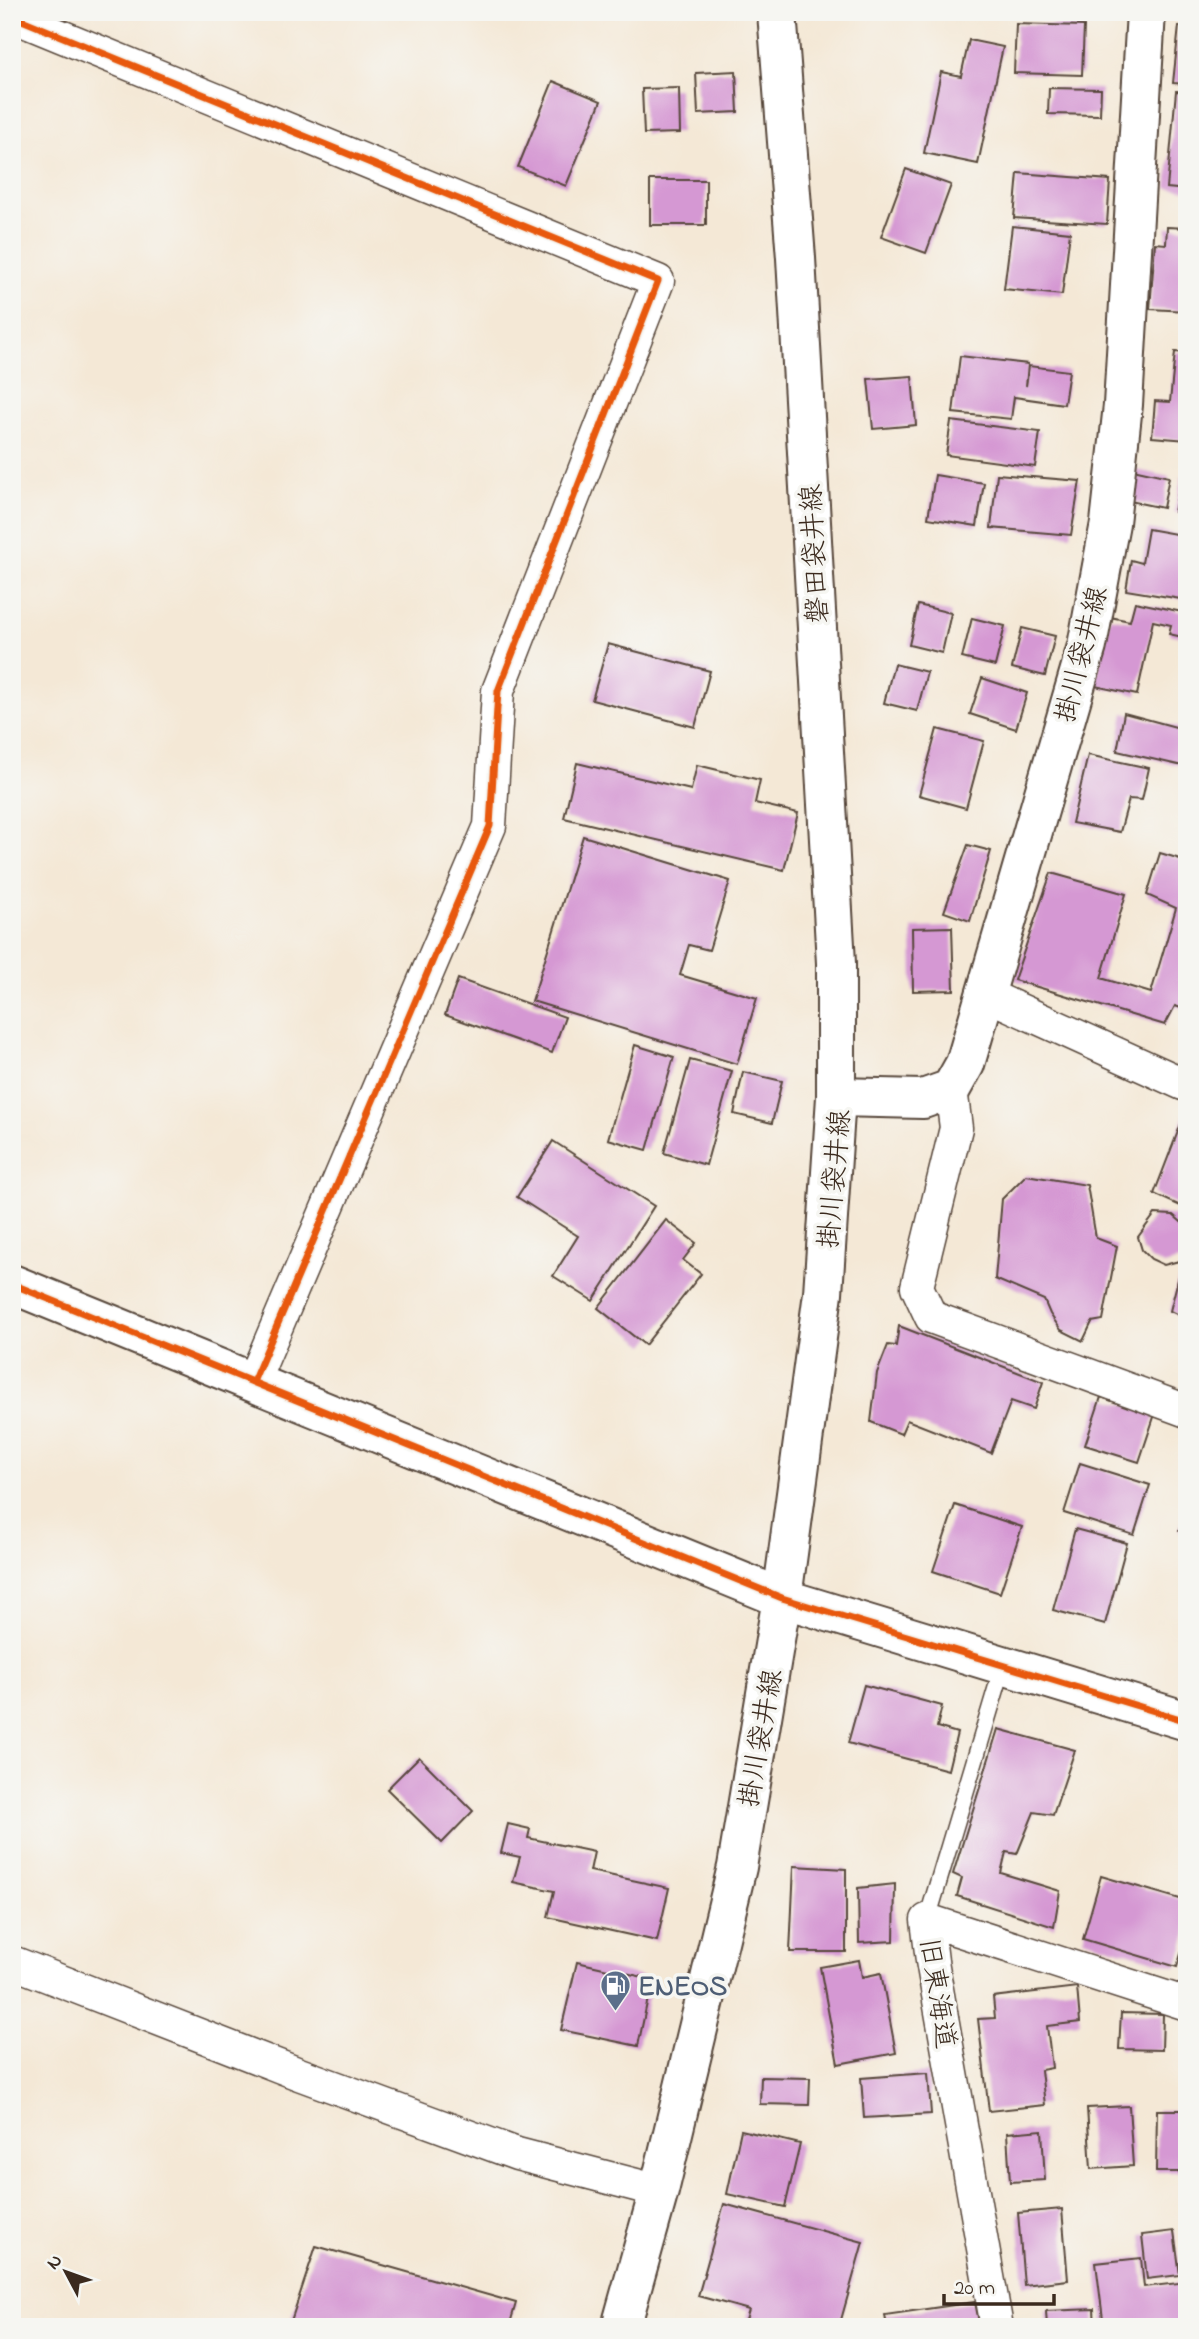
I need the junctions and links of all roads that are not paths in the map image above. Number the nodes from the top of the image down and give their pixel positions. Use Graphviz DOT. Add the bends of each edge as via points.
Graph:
graph roads {
  1 [pos="776,12"];
  2 [pos="1146,12"];
  3 [pos="12,16"];
  4 [pos="985,994"];
  5 [pos="1187,1084"];
  6 [pos="951,1089"];
  7 [pos="836,1097"];
  8 [pos="12,1284"];
  9 [pos="253,1382"];
  10 [pos="1187,1411"];
  11 [pos="782,1598"];
  12 [pos="1003,1666"];
  13 [pos="1187,1721"];
  14 [pos="927,1920"];
  15 [pos="12,1962"];
  16 [pos="1187,2004"];
  17 [pos="659,2190"];
  18 [pos="621,2327"];
  19 [pos="997,2327"];
  1 -- 7 [label="main road, 磐田袋井線" via="797,272 835,949"];
  2 -- 4 [label="main road, 掛川袋井線" via="1123,405 1110,523 1087,646"];
  3 -- 9 [label="street" via="658,281 498,691 490,826"];
  4 -- 5 [label="street"];
  4 -- 6 [label="main road, 掛川袋井線" via="965,1064"];
  6 -- 7 [label="main road, 掛川袋井線" via="923,1099"];
  6 -- 10 [label="street" via="956,1128 917,1287 932,1317"];
  7 -- 11 [label="main road, 掛川袋井線" via="823,1293"];
  8 -- 9 [label="main road"];
  9 -- 11 [label="main road"];
  11 -- 12 [label="main road"];
  11 -- 17 [label="main road, 掛川袋井線" via="737,1867"];
  12 -- 13 [label="main road"];
  12 -- 14 [label="lane, 旧東海道"];
  14 -- 16 [label="street"];
  14 -- 19 [label="street, 旧東海道"];
  15 -- 17 [label="street" via="517,2154"];
  17 -- 18 [label="main road, 掛川袋井線"];
}
